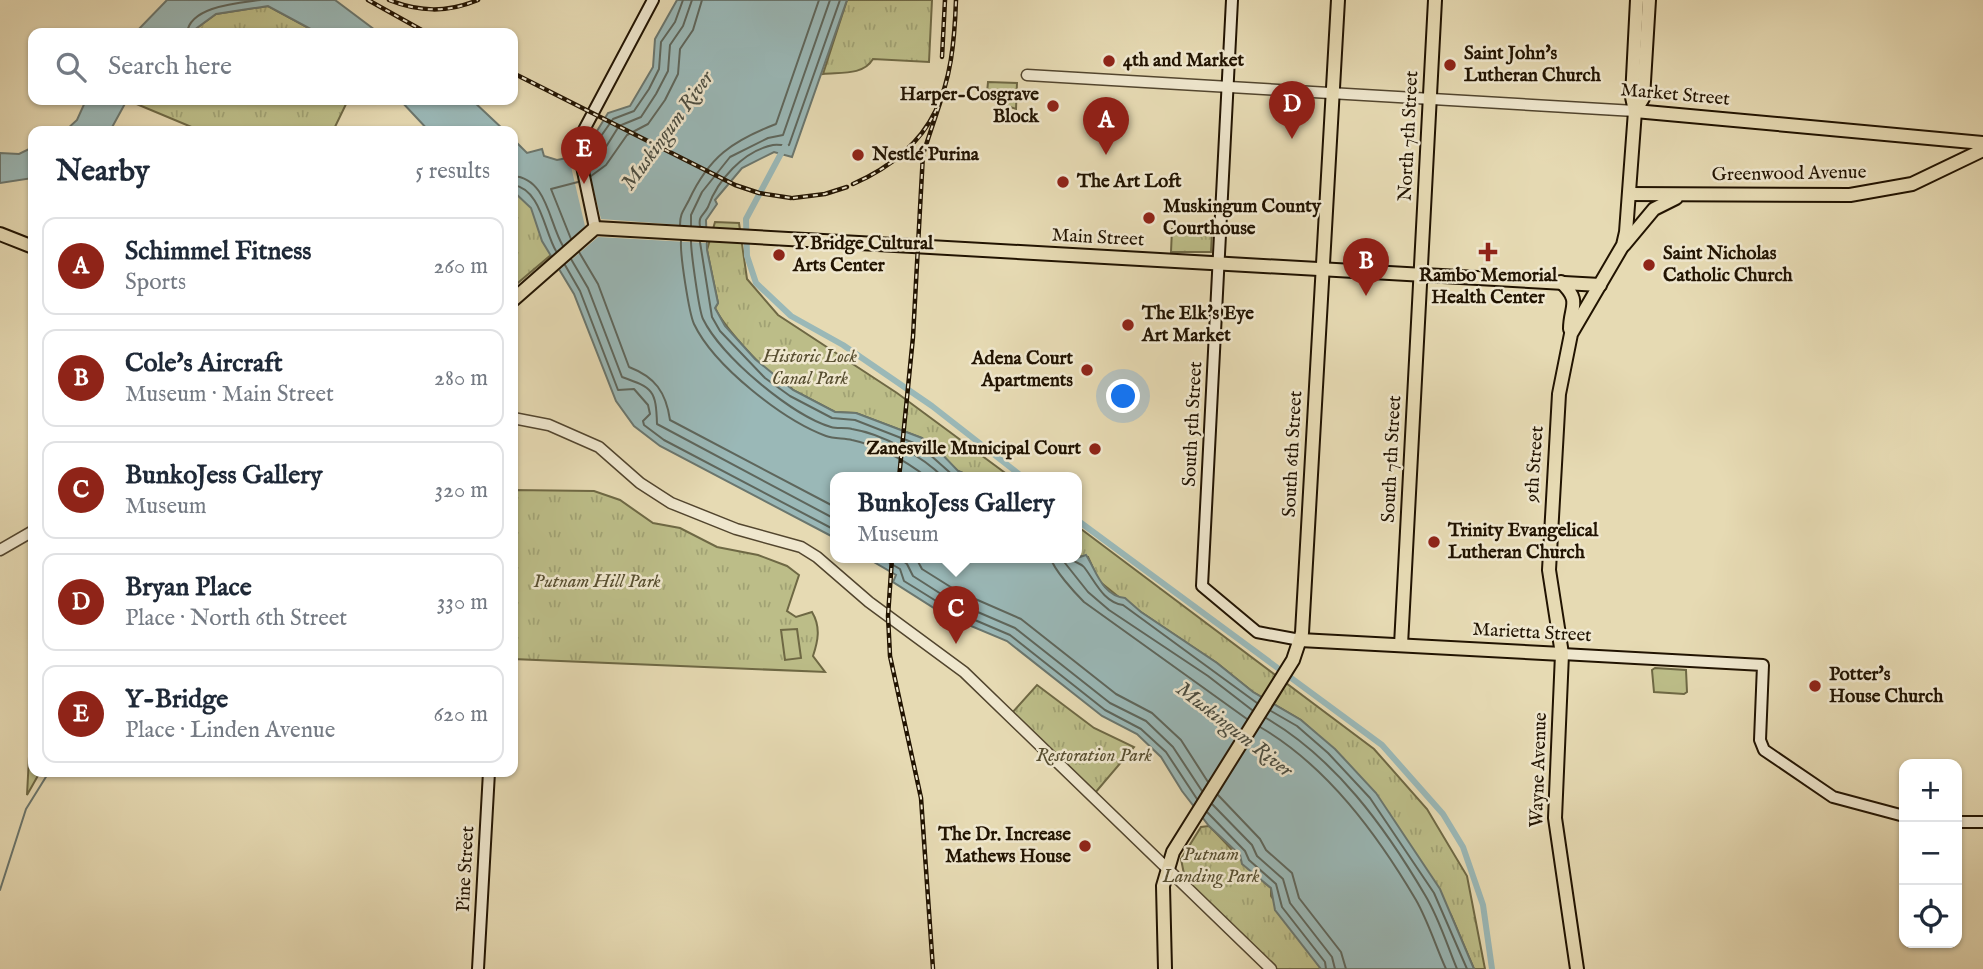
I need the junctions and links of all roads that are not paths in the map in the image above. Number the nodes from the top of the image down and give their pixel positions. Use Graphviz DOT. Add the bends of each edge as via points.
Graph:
graph roads {
  1 [pos="653,0"];
  2 [pos="1232,0"];
  3 [pos="1338,0"];
  4 [pos="1435,0"];
  5 [pos="1637,0"];
  6 [pos="1648,0"];
  7 [pos="1027,75"];
  8 [pos="1229,87"];
  9 [pos="1333,93"];
  10 [pos="1431,98"];
  11 [pos="1635,111"];
  12 [pos="1983,142"];
  13 [pos="1983,150"];
  14 [pos="1629,194"];
  15 [pos="1682,195"];
  16 [pos="595,228"];
  17 [pos="0,234"];
  18 [pos="28,245"];
  19 [pos="1623,245"];
  20 [pos="1220,264"];
  21 [pos="1322,270"];
  22 [pos="1422,275"];
  23 [pos="1561,282"];
  24 [pos="1600,285"];
  25 [pos="518,296"];
  26 [pos="1571,334"];
  27 [pos="518,419"];
  28 [pos="28,534"];
  29 [pos="0,550"];
  30 [pos="1300,640"];
  31 [pos="1401,645"];
  32 [pos="1562,654"];
  33 [pos="489,777"];
  34 [pos="1899,815"];
  35 [pos="1962,822"];
  36 [pos="1983,822"];
  37 [pos="1167,868"];
  38 [pos="478,969"];
  39 [pos="1166,969"];
  40 [pos="1271,969"];
  41 [pos="1577,969"];
  1 -- 16 [label="main road" via="582,129 576,150"];
  2 -- 8 [label="main road, South 5th Street"];
  3 -- 9 [label="main road, South 6th Street"];
  4 -- 10 [label="main road, North 7th Street"];
  5 -- 11 [label="main road"];
  6 -- 11 [label="main road" via="1643,98"];
  7 -- 8 [label="street, Market Street"];
  8 -- 9 [label="street, Market Street"];
  8 -- 20 [label="main road, South 5th Street"];
  9 -- 10 [label="street, Market Street"];
  9 -- 21 [label="main road, South 6th Street"];
  10 -- 11 [label="street, Market Street"];
  10 -- 22 [label="main road, North 7th Street"];
  11 -- 12 [label="main road, Market Street"];
  11 -- 14 [label="main road"];
  13 -- 15 [label="main road, Greenwood Avenue" via="1912,184 1850,195"];
  14 -- 15 [label="main road, Greenwood Avenue"];
  14 -- 19 [label="main road"];
  15 -- 19 [label="main road" via="1654,209"];
  16 -- 20 [label="main road, Main Street"];
  16 -- 25 [label="main road"];
  17 -- 18 [label="main road"];
  19 -- 24 [label="main road, 9th Street"];
  20 -- 21 [label="main road, Main Street"];
  20 -- 30 [label="main road, South 5th Street" via="1202,586 1257,632"];
  21 -- 22 [label="main road, Main Street"];
  21 -- 30 [label="main road, South 6th Street"];
  22 -- 23 [label="main road, Main Street"];
  22 -- 31 [label="main road, South 7th Street"];
  23 -- 24 [label="main road, Main Street"];
  23 -- 26 [label="main road" via="1575,304"];
  24 -- 26 [label="main road, 9th Street"];
  26 -- 32 [label="main road, 9th Street" via="1559,394 1549,530 1549,570"];
  27 -- 37 [label="street" via="549,425 599,447 671,503 736,529 801,547 817,557 964,672"];
  28 -- 29 [label="street"];
  30 -- 31 [label="main road, Marietta Street"];
  30 -- 37 [label="main road, South 6th Street" via="1293,660"];
  31 -- 32 [label="main road, Marietta Street"];
  32 -- 34 [label="main road, Marietta Street" via="1763,665 1760,740 1764,750 1833,797"];
  32 -- 41 [label="main road, Wayne Avenue" via="1554,810"];
  33 -- 38 [label="main road, Pine Street"];
  35 -- 36 [label="main road"];
  37 -- 39 [label="main road, South 6th Street" via="1163,886"];
  37 -- 40 [label="street"];
}
